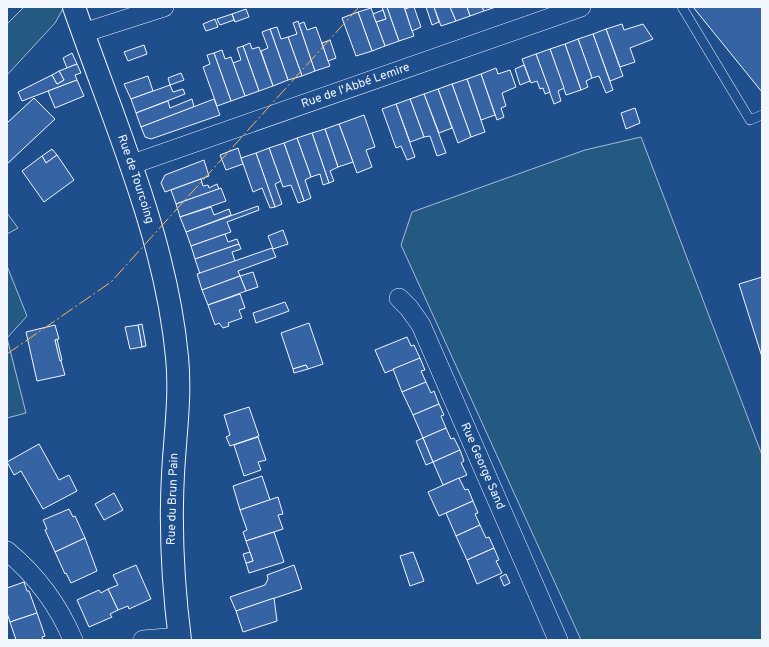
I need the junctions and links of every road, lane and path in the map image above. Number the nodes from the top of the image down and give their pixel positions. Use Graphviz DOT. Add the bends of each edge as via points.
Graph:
graph roads {
  1 [pos="74,7"];
  2 [pos="164,7"];
  3 [pos="581,7"];
  4 [pos="682,7"];
  5 [pos="83,33"];
  6 [pos="762,114"];
  7 [pos="130,165"];
  8 [pos="399,298"];
  9 [pos="177,357"];
  10 [pos="7,551"];
  11 [pos="180,638"];
  12 [pos="73,640"];
  13 [pos="143,640"];
  14 [pos="558,640"];
  1 -- 5 [label="main road, Rue de Tourcoing"];
  2 -- 5 [label="street"];
  3 -- 7 [label="street, Rue de l'Abbé Lemire"];
  4 -- 6 [label="lane" via="750,120"];
  5 -- 7 [label="main road, Rue de Tourcoing"];
  7 -- 9 [label="main road, Rue de Tourcoing" via="154,238 172,319"];
  8 -- 14 [label="street, Rue George Sand" via="421,325"];
  9 -- 11 [label="main road, Rue du Brun Pain" via="178,399 173,474 172,555"];
  10 -- 12 [label="street" via="38,580 60,610"];
  11 -- 13 [label="street"];
}
